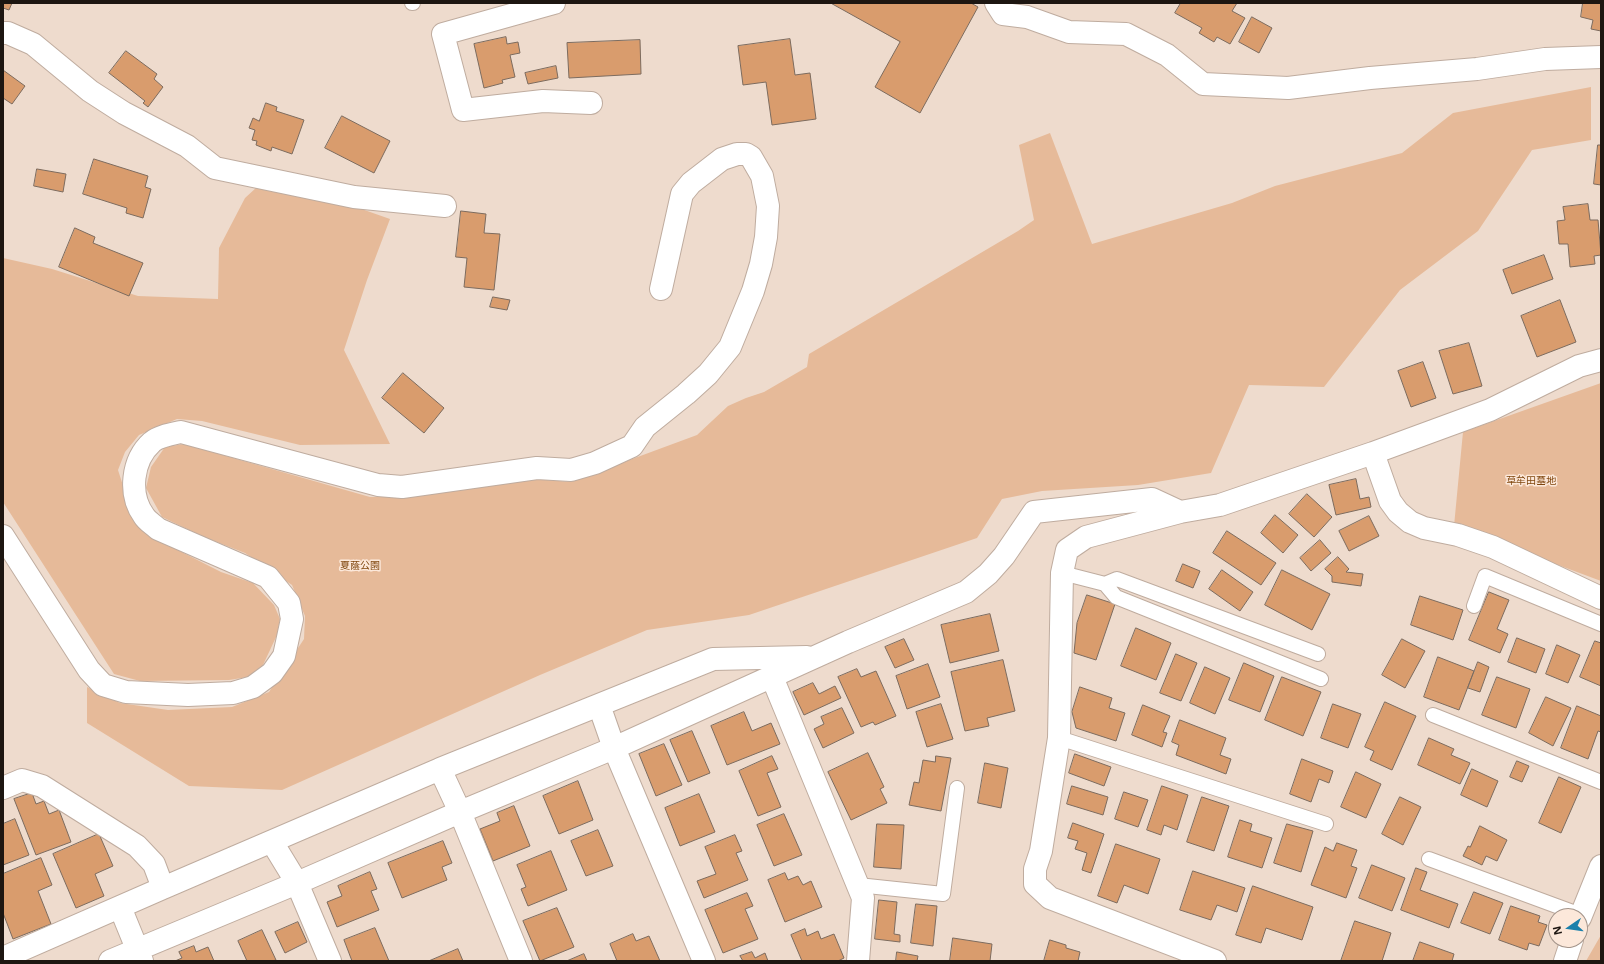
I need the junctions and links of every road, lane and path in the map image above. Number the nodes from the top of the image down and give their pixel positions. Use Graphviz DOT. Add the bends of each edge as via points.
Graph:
graph roads {
  1 [pos="554,3"];
  2 [pos="996,3"];
  3 [pos="3,33"];
  4 [pos="1601,57"];
  5 [pos="591,103"];
  6 [pos="445,206"];
  7 [pos="662,289"];
  8 [pos="1601,360"];
  9 [pos="1373,453"];
  10 [pos="1180,512"];
  11 [pos="3,536"];
  12 [pos="1062,572"];
  13 [pos="1105,584"];
  14 [pos="1601,598"];
  15 [pos="1474,606"];
  16 [pos="1601,624"];
  17 [pos="1318,654"];
  18 [pos="816,656"];
  19 [pos="772,677"];
  20 [pos="1321,679"];
  21 [pos="599,705"];
  22 [pos="1433,715"];
  23 [pos="1059,738"];
  24 [pos="614,748"];
  25 [pos="440,769"];
  26 [pos="1601,782"];
  27 [pos="3,788"];
  28 [pos="957,788"];
  29 [pos="460,812"];
  30 [pos="1326,824"];
  31 [pos="272,842"];
  32 [pos="1429,859"];
  33 [pos="1601,866"];
  34 [pos="297,884"];
  35 [pos="858,885"];
  36 [pos="162,888"];
  37 [pos="120,907"];
  38 [pos="1557,908"];
  39 [pos="1585,908"];
  40 [pos="1569,948"];
  41 [pos="140,955"];
  42 [pos="3,958"];
  43 [pos="110,961"];
  44 [pos="330,961"];
  45 [pos="521,961"];
  46 [pos="704,961"];
  47 [pos="858,961"];
  48 [pos="1215,961"];
  49 [pos="1565,961"];
  1 -- 5 [label="street" via="443,34 463,110 543,101"];
  2 -- 4 [label="street" via="1003,14 1027,17 1069,32 1126,34 1167,54 1203,84 1288,88 1477,69 1545,59"];
  3 -- 6 [label="street" via="33,44 90,91 124,113 187,146 215,168 354,196"];
  7 -- 11 [label="street" via="682,194 691,183 722,159 737,154 751,157 762,176 768,206 766,237 753,291 730,347 708,374 645,427 632,446 571,470 537,468 402,487 378,485 181,432 153,442 140,457 134,476 136,497 144,516 158,529 268,577 289,603 292,619 284,656 272,673 253,687 233,693 188,695 126,692 103,685 89,670"];
  8 -- 9 [label="street" via="1580,366 1490,410"];
  9 -- 10 [label="street" via="1220,505"];
  9 -- 14 [label="street" via="1390,501 1410,522 1493,547"];
  10 -- 12 [label="street" via="1086,537 1067,550"];
  10 -- 18 [label="street" via="1152,500 1034,512 1004,556 988,574 966,592"];
  12 -- 13 [label="lane"];
  12 -- 23 [label="street"];
  13 -- 17 [label="lane" via="1117,579"];
  13 -- 20 [label="lane" via="1116,597"];
  15 -- 16 [label="lane" via="1485,576"];
  18 -- 19 [label="street"];
  18 -- 21 [label="street" via="713,659"];
  19 -- 24 [label="street"];
  19 -- 35 [label="street"];
  21 -- 24 [label="street"];
  21 -- 25 [label="street"];
  22 -- 26 [label="lane"];
  23 -- 30 [label="lane"];
  23 -- 48 [label="street" via="1041,851 1035,869 1035,884 1050,898"];
  24 -- 29 [label="street"];
  24 -- 46 [label="street"];
  25 -- 29 [label="street"];
  25 -- 31 [label="street"];
  27 -- 36 [label="street" via="22,780 42,786 137,846 154,864"];
  28 -- 35 [label="lane" via="943,894"];
  29 -- 34 [label="street"];
  29 -- 45 [label="street"];
  31 -- 34 [label="street"];
  31 -- 36 [label="street"];
  32 -- 38 [label="lane"];
  33 -- 39 [label="street"];
  34 -- 41 [label="street"];
  34 -- 44 [label="street"];
  35 -- 47 [label="street" via="863,898"];
  36 -- 37 [label="street"];
  37 -- 41 [label="street"];
  37 -- 42 [label="street"];
  40 -- 49 [label="street"];
  41 -- 43 [label="street"];
}
